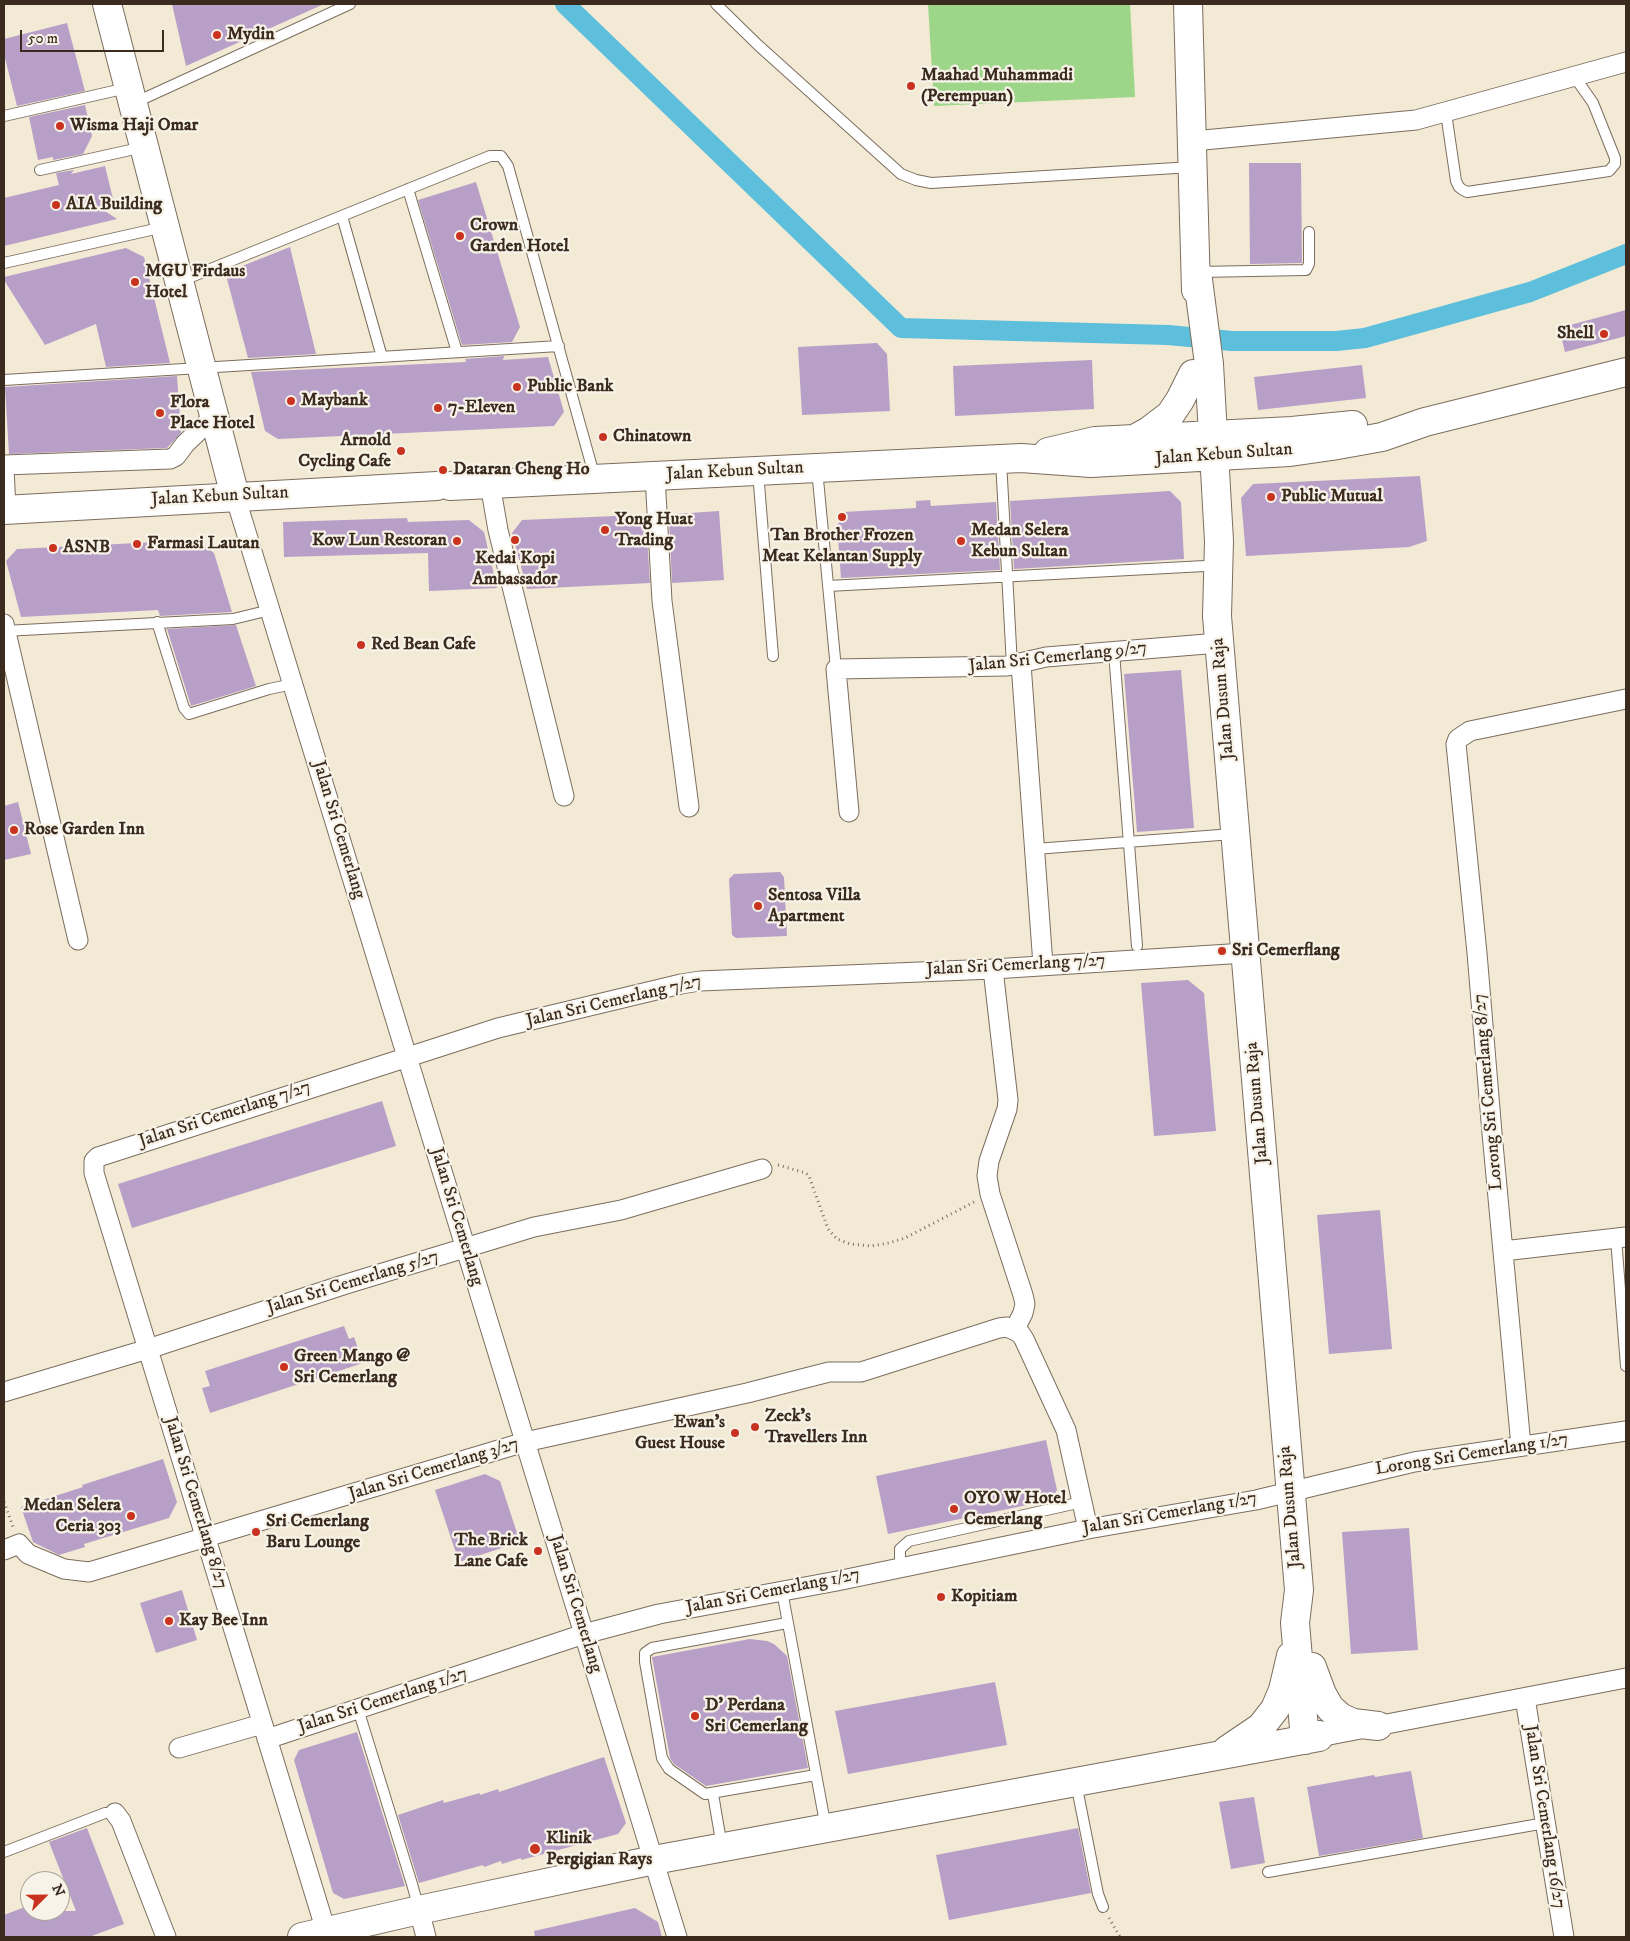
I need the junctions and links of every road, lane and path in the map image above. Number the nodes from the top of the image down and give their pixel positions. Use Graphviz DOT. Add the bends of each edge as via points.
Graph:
graph roads {
  1 [pos="108,4"];
  2 [pos="350,4"];
  3 [pos="716,4"];
  4 [pos="1188,4"];
  5 [pos="1626,62"];
  6 [pos="1574,76"];
  7 [pos="131,96"];
  8 [pos="1446,113"];
  9 [pos="4,116"];
  10 [pos="145,147"];
  11 [pos="1193,154"];
  12 [pos="40,170"];
  13 [pos="408,189"];
  14 [pos="342,216"];
  15 [pos="165,227"];
  16 [pos="1309,232"];
  17 [pos="4,263"];
  18 [pos="1197,272"];
  19 [pos="180,282"];
  20 [pos="559,346"];
  21 [pos="457,352"];
  22 [pos="382,357"];
  23 [pos="1201,364"];
  24 [pos="202,368"];
  25 [pos="1626,372"];
  26 [pos="4,380"];
  27 [pos="214,416"];
  28 [pos="1425,422"];
  29 [pos="1266,432"];
  30 [pos="1136,438"];
  31 [pos="1205,446"];
  32 [pos="1011,459"];
  33 [pos="4,466"];
  34 [pos="817,468"];
  35 [pos="758,471"];
  36 [pos="655,476"];
  37 [pos="596,479"];
  38 [pos="490,484"];
  39 [pos="235,496"];
  40 [pos="5,510"];
  41 [pos="1205,566"];
  42 [pos="1007,577"];
  43 [pos="828,586"];
  44 [pos="270,610"];
  45 [pos="1217,616"];
  46 [pos="157,622"];
  47 [pos="4,628"];
  48 [pos="1219,643"];
  49 [pos="1114,652"];
  50 [pos="773,656"];
  51 [pos="1016,665"];
  52 [pos="836,669"];
  53 [pos="293,684"];
  54 [pos="1626,699"];
  55 [pos="564,796"];
  56 [pos="689,807"];
  57 [pos="849,812"];
  58 [pos="1235,834"];
  59 [pos="1129,842"];
  60 [pos="1035,849"];
  61 [pos="78,940"];
  62 [pos="1137,946"];
  63 [pos="1245,953"];
  64 [pos="1043,966"];
  65 [pos="993,968"];
  66 [pos="407,1057"];
  67 [pos="94,1162"];
  68 [pos="762,1169"];
  69 [pos="990,1194"];
  70 [pos="1621,1237"];
  71 [pos="466,1248"];
  72 [pos="1503,1251"];
  73 [pos="1015,1329"];
  74 [pos="148,1349"];
  75 [pos="1626,1366"];
  76 [pos="4,1392"];
  77 [pos="1626,1431"];
  78 [pos="525,1442"];
  79 [pos="1521,1446"];
  80 [pos="1290,1491"];
  81 [pos="4,1502"];
  82 [pos="1082,1502"];
  83 [pos="1088,1529"];
  84 [pos="205,1538"];
  85 [pos="12,1547"];
  86 [pos="900,1568"];
  87 [pos="1298,1590"];
  88 [pos="782,1591"];
  89 [pos="788,1623"];
  90 [pos="584,1634"];
  91 [pos="1296,1636"];
  92 [pos="1312,1667"];
  93 [pos="1626,1678"];
  94 [pos="1525,1698"];
  95 [pos="358,1709"];
  96 [pos="1378,1726"];
  97 [pos="265,1731"];
  98 [pos="1312,1738"];
  99 [pos="179,1748"];
  100 [pos="1218,1756"];
  101 [pos="816,1775"];
  102 [pos="1076,1782"];
  103 [pos="713,1794"];
  104 [pos="114,1813"];
  105 [pos="1545,1823"];
  106 [pos="826,1829"];
  107 [pos="722,1848"];
  108 [pos="4,1852"];
  109 [pos="654,1860"];
  110 [pos="1268,1872"];
  111 [pos="1103,1907"];
  112 [pos="419,1910"];
  113 [pos="314,1934"];
  114 [pos="166,1937"];
  115 [pos="426,1937"];
  116 [pos="677,1937"];
  117 [pos="1120,1937"];
  118 [pos="1564,1937"];
  1 -- 7 [label="street"];
  2 -- 7 [label="lane"];
  3 -- 11 [label="lane" via="902,174 916,180 931,183"];
  4 -- 11 [label="street"];
  5 -- 6 [label="street"];
  6 -- 8 [label="street"];
  6 -- 8 [label="lane" via="1593,103 1614,158 1615,164 1609,171 1467,192 1456,181"];
  7 -- 9 [label="lane"];
  7 -- 10 [label="street"];
  8 -- 11 [label="street"];
  10 -- 12 [label="lane"];
  10 -- 15 [label="street"];
  11 -- 18 [label="street"];
  13 -- 14 [label="lane"];
  13 -- 20 [label="lane" via="490,156 501,156 506,160"];
  13 -- 21 [label="lane"];
  14 -- 19 [label="lane"];
  14 -- 22 [label="lane"];
  15 -- 17 [label="lane"];
  15 -- 19 [label="street"];
  16 -- 18 [label="lane" via="1309,264 1306,270"];
  18 -- 23 [label="street"];
  19 -- 24 [label="street"];
  20 -- 21 [label="lane"];
  20 -- 37 [label="lane"];
  21 -- 22 [label="lane"];
  22 -- 24 [label="lane"];
  23 -- 29 [label="street" via="1232,411 1243,421"];
  23 -- 30 [label="street" via="1170,415"];
  23 -- 31 [label="street"];
  24 -- 26 [label="lane"];
  24 -- 27 [label="street"];
  25 -- 28 [label="street, Jalan Kebun Sultan"];
  27 -- 33 [label="street" via="170,459"];
  27 -- 39 [label="street"];
  28 -- 29 [label="street, Jalan Kebun Sultan" via="1369,422"];
  28 -- 31 [label="street, Jalan Kebun Sultan" via="1382,437 1290,452"];
  29 -- 31 [label="street, Jalan Kebun Sultan"];
  30 -- 31 [label="street, Jalan Kebun Sultan"];
  30 -- 32 [label="street, Jalan Kebun Sultan" via="1095,441"];
  31 -- 32 [label="street, Jalan Kebun Sultan" via="1091,463"];
  31 -- 41 [label="street, Jalan Dusun Raja" via="1199,542"];
  31 -- 45 [label="street, Jalan Dusun Raja" via="1219,541"];
  32 -- 34 [label="street, Jalan Kebun Sultan"];
  32 -- 42 [label="lane"];
  33 -- 40 [label="street"];
  34 -- 35 [label="street, Jalan Kebun Sultan"];
  34 -- 43 [label="lane"];
  35 -- 36 [label="street, Jalan Kebun Sultan"];
  35 -- 50 [label="lane"];
  36 -- 37 [label="street, Jalan Kebun Sultan"];
  36 -- 56 [label="street" via="662,601"];
  37 -- 38 [label="street, Jalan Kebun Sultan"];
  38 -- 39 [label="street, Jalan Kebun Sultan"];
  38 -- 55 [label="street" via="498,530"];
  39 -- 40 [label="street, Jalan Kebun Sultan"];
  39 -- 44 [label="street, Jalan Sri Cemerlang"];
  41 -- 42 [label="lane"];
  41 -- 45 [label="street, Jalan Dusun Raja"];
  42 -- 43 [label="lane"];
  42 -- 51 [label="lane"];
  43 -- 52 [label="lane"];
  44 -- 46 [label="lane" via="233,619"];
  44 -- 53 [label="street, Jalan Sri Cemerlang"];
  45 -- 48 [label="street, Jalan Dusun Raja"];
  46 -- 47 [label="lane"];
  46 -- 53 [label="lane" via="184,708 189,714"];
  47 -- 61 [label="street"];
  48 -- 49 [label="street, Jalan Sri Cemerlang 9/27"];
  48 -- 58 [label="street, Jalan Dusun Raja"];
  49 -- 51 [label="street, Jalan Sri Cemerlang 9/27" via="1046,657"];
  49 -- 59 [label="lane"];
  51 -- 52 [label="street, Jalan Sri Cemerlang 9/27"];
  51 -- 60 [label="street"];
  52 -- 57 [label="street"];
  53 -- 66 [label="street, Jalan Sri Cemerlang"];
  54 -- 72 [label="street, Lorong Sri Cemerlang 8/27" via="1470,731 1458,738 1456,750"];
  58 -- 59 [label="lane"];
  58 -- 63 [label="street, Jalan Dusun Raja"];
  59 -- 60 [label="lane"];
  59 -- 62 [label="lane"];
  60 -- 64 [label="street"];
  63 -- 64 [label="street, Jalan Sri Cemerlang 7/27"];
  63 -- 80 [label="street, Jalan Dusun Raja"];
  64 -- 65 [label="street, Jalan Sri Cemerlang 7/27"];
  65 -- 66 [label="street, Jalan Sri Cemerlang 7/27" via="700,981 498,1028"];
  65 -- 69 [label="street" via="1008,1100 989,1160"];
  66 -- 67 [label="street, Jalan Sri Cemerlang 7/27" via="103,1155"];
  66 -- 71 [label="street, Jalan Sri Cemerlang"];
  67 -- 74 [label="street, Jalan Sri Cemerlang 8/27" via="94,1172"];
  68 -- 69 [label="path" via="780,1165 806,1173 828,1229 837,1239 850,1244 871,1246 905,1238"];
  68 -- 71 [label="street, Jalan Sri Cemerlang 5/27" via="621,1210 534,1227"];
  69 -- 73 [label="street" via="1025,1304"];
  70 -- 72 [label="street"];
  70 -- 75 [label="lane"];
  71 -- 74 [label="street, Jalan Sri Cemerlang 5/27"];
  71 -- 78 [label="street, Jalan Sri Cemerlang"];
  72 -- 79 [label="street, Lorong Sri Cemerlang 8/27"];
  73 -- 78 [label="street, Jalan Sri Cemerlang 3/27" via="999,1328 861,1372 828,1372"];
  73 -- 82 [label="street" via="1024,1339 1066,1430"];
  74 -- 76 [label="street, Jalan Sri Cemerlang 5/27"];
  74 -- 84 [label="street, Jalan Sri Cemerlang 8/27"];
  77 -- 79 [label="street, Lorong Sri Cemerlang 1/27"];
  78 -- 84 [label="street, Jalan Sri Cemerlang 3/27"];
  78 -- 90 [label="street, Jalan Sri Cemerlang"];
  79 -- 80 [label="street, Lorong Sri Cemerlang 1/27" via="1414,1462"];
  80 -- 83 [label="street, Jalan Sri Cemerlang 1/27" via="1256,1500"];
  80 -- 87 [label="street, Jalan Dusun Raja"];
  81 -- 85 [label="path"];
  82 -- 83 [label="street"];
  82 -- 86 [label="lane" via="908,1541 900,1549"];
  83 -- 86 [label="street, Jalan Sri Cemerlang 1/27"];
  84 -- 85 [label="street, Jalan Sri Cemerlang 3/27" via="89,1572 64,1569"];
  84 -- 97 [label="street, Jalan Sri Cemerlang 8/27"];
  86 -- 88 [label="street, Jalan Sri Cemerlang 1/27"];
  87 -- 91 [label="street, Jalan Dusun Raja"];
  87 -- 92 [label="street, Jalan Dusun Raja" via="1307,1620"];
  88 -- 89 [label="lane"];
  88 -- 90 [label="street, Jalan Sri Cemerlang 1/27" via="659,1614"];
  89 -- 101 [label="lane"];
  89 -- 103 [label="lane" via="652,1648 645,1653 644,1662 665,1765 699,1791"];
  90 -- 95 [label="street, Jalan Sri Cemerlang 1/27"];
  90 -- 109 [label="street, Jalan Sri Cemerlang"];
  91 -- 98 [label="street, Jalan Dusun Raja"];
  91 -- 100 [label="street" via="1276,1709 1261,1727"];
  92 -- 96 [label="street" via="1322,1694 1340,1717"];
  92 -- 98 [label="street, Jalan Dusun Raja"];
  93 -- 94 [label="street"];
  94 -- 96 [label="street"];
  94 -- 105 [label="street, Jalan Sri Cemerlang 16/27"];
  95 -- 97 [label="street, Jalan Sri Cemerlang 1/27"];
  95 -- 112 [label="lane"];
  96 -- 98 [label="street"];
  97 -- 99 [label="street, Jalan Sri Cemerlang 1/27"];
  97 -- 113 [label="street, Jalan Sri Cemerlang 8/27"];
  98 -- 100 [label="street"];
  100 -- 102 [label="street"];
  101 -- 103 [label="lane"];
  101 -- 106 [label="lane"];
  102 -- 106 [label="street"];
  102 -- 111 [label="lane"];
  103 -- 107 [label="lane"];
  104 -- 108 [label="lane"];
  104 -- 114 [label="street" via="121,1821"];
  105 -- 110 [label="lane"];
  105 -- 118 [label="street, Jalan Sri Cemerlang 16/27"];
  106 -- 107 [label="street"];
  107 -- 109 [label="street"];
  109 -- 112 [label="street"];
  109 -- 116 [label="street, Jalan Sri Cemerlang"];
  111 -- 117 [label="path"];
  112 -- 113 [label="street"];
  112 -- 115 [label="street"];
}
